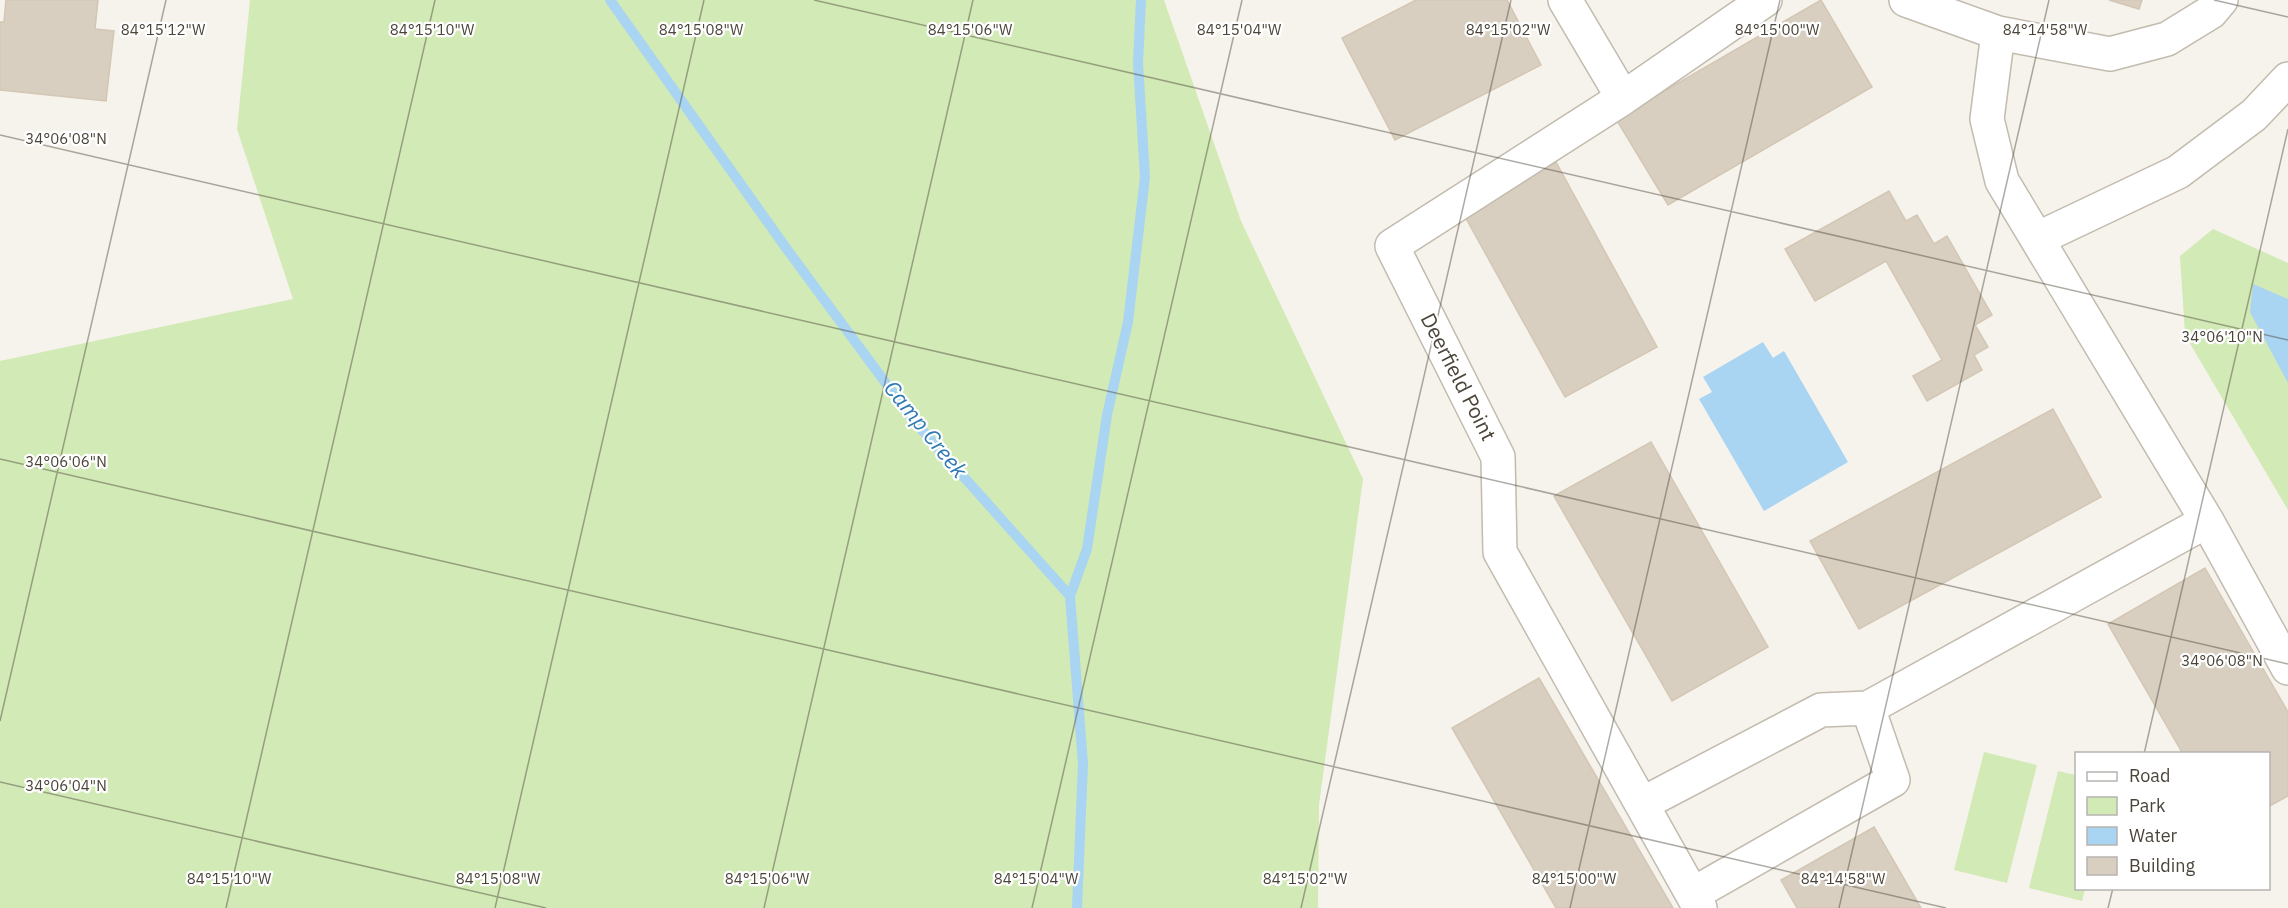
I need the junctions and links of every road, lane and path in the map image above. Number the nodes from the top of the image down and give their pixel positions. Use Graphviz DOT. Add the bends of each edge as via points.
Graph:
graph roads {
  1 [pos="1565,0"];
  2 [pos="1766,0"];
  3 [pos="1906,0"];
  4 [pos="2221,0"];
  5 [pos="1998,33"];
  6 [pos="2288,79"];
  7 [pos="1623,98"];
  8 [pos="2038,238"];
  9 [pos="2207,520"];
  10 [pos="2288,668"];
  11 [pos="1868,708"];
  12 [pos="1642,804"];
  13 [pos="1696,901"];
  1 -- 7 [label="street"];
  2 -- 7 [label="street, Deerfield Point"];
  3 -- 5 [label="street"];
  4 -- 5 [label="street" via="2211,12 2167,39 2110,54"];
  5 -- 8 [label="street" via="1987,119 2002,181"];
  6 -- 8 [label="street" via="2254,115 2178,172"];
  7 -- 12 [label="street, Deerfield Point" via="1392,246 1498,457 1500,552"];
  8 -- 9 [label="street"];
  9 -- 10 [label="street"];
  9 -- 11 [label="street"];
  11 -- 12 [label="street" via="1821,710"];
  11 -- 13 [label="street" via="1893,780"];
  12 -- 13 [label="street, Deerfield Point"];
}
